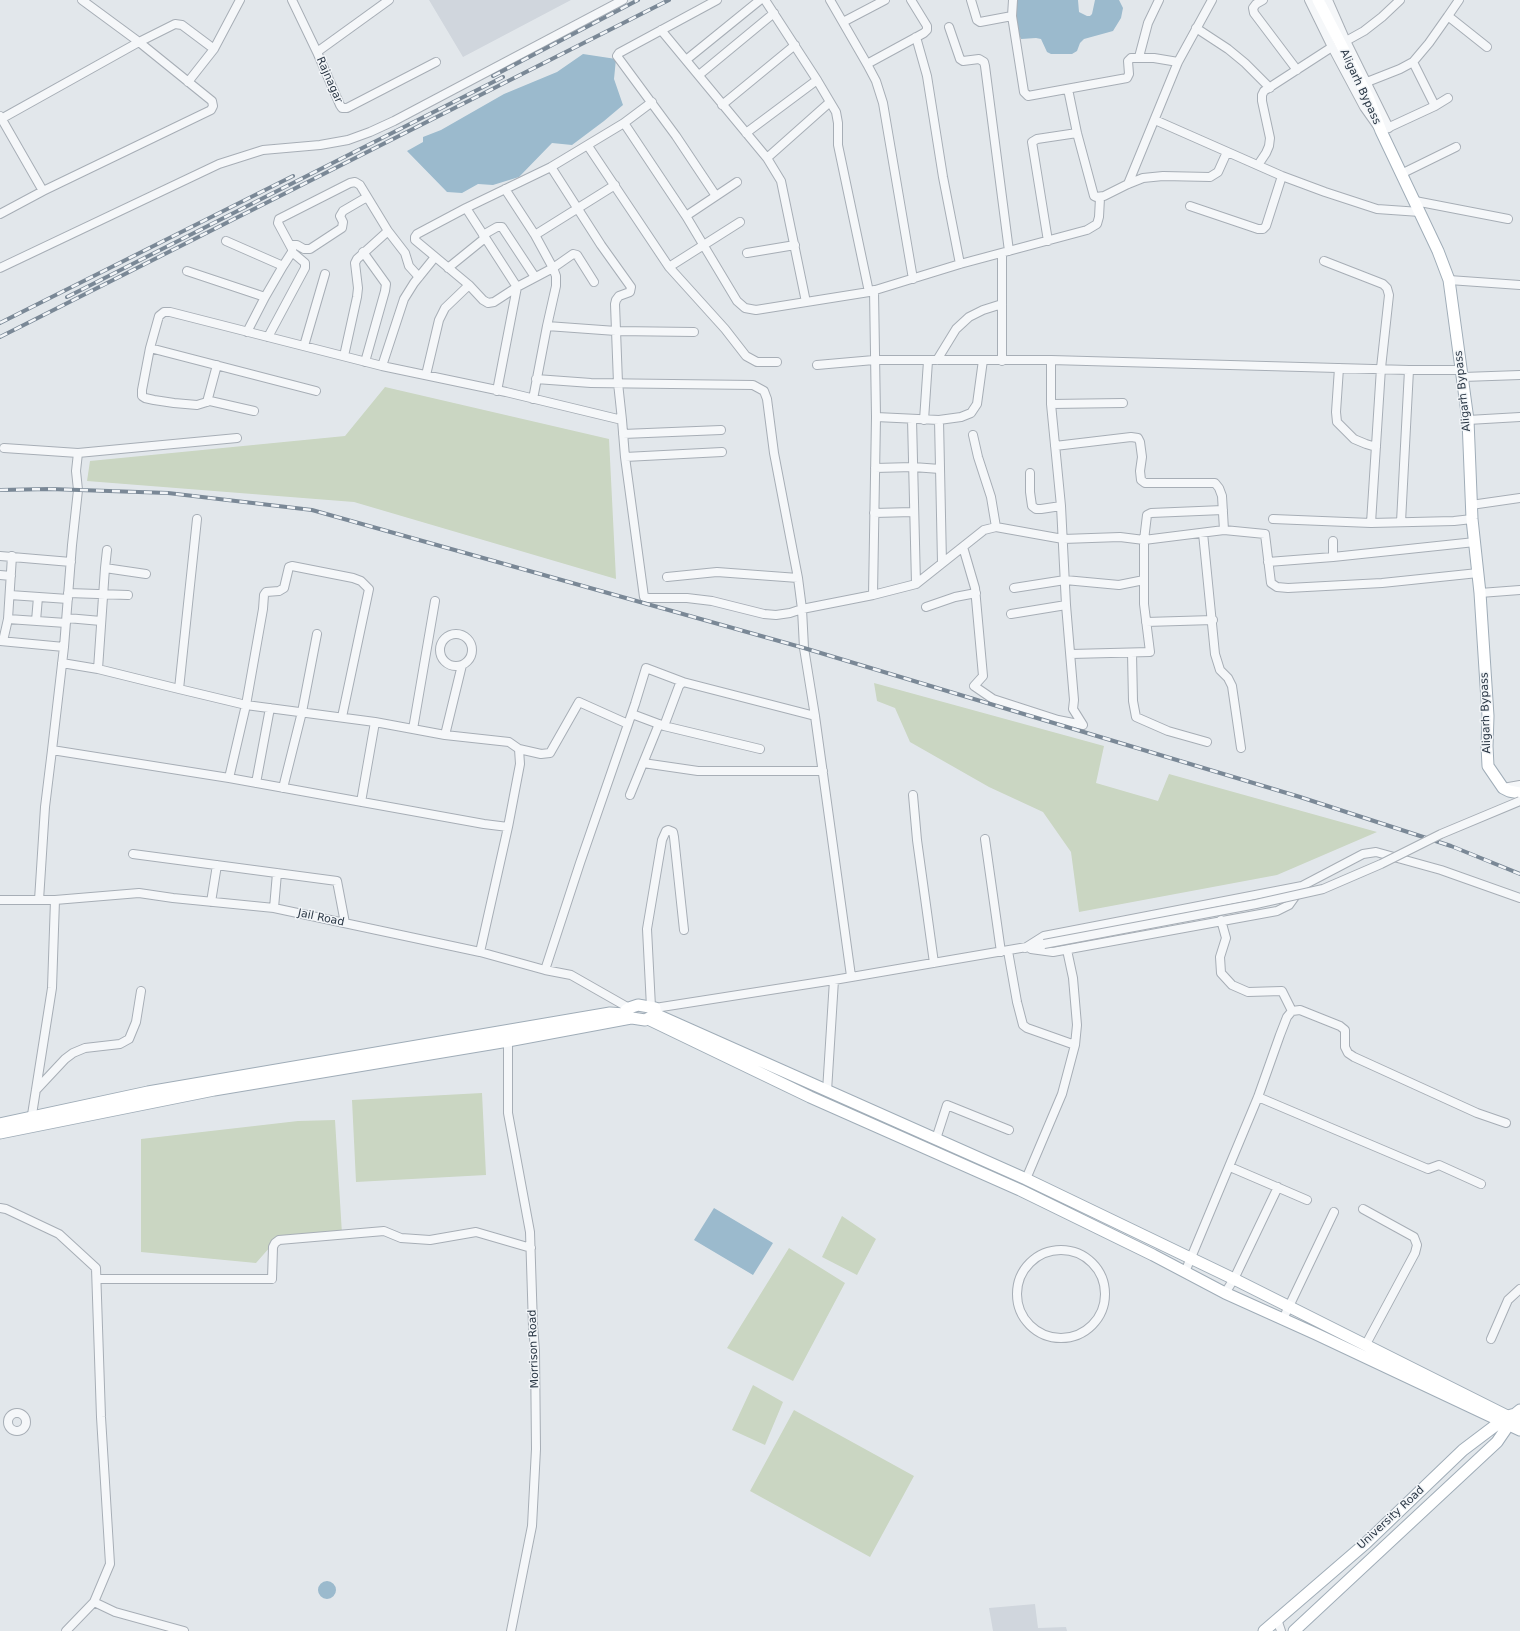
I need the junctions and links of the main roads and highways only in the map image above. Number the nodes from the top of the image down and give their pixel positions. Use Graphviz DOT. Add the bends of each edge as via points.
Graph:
graph roads {
  1 [pos="1318,0"];
  2 [pos="1520,793"];
  3 [pos="652,1012"];
  4 [pos="31,1122"];
  5 [pos="0,1124"];
  6 [pos="0,1133"];
  7 [pos="1512,1418"];
  8 [pos="1520,1430"];
  9 [pos="1266,1630"];
  10 [pos="1294,1631"];
  1 -- 2 [label="main road, Aligarh Bypass" via="1385,130 1401,174 1449,280 1468,420 1472,520 1488,716 1488,766 1503,788"];
  3 -- 4 [label="main road" via="638,1005 629,1013 610,1013 508,1036"];
  3 -- 7 [label="main road" via="1026,1179 1289,1306"];
  3 -- 7 [label="main road" via="810,1097 1020,1190 1225,1293"];
  4 -- 5 [label="main road"];
  4 -- 6 [label="main road"];
  7 -- 8 [label="main road"];
  7 -- 9 [label="main road, University Road" via="1463,1450 1366,1543"];
  7 -- 10 [label="main road" via="1497,1442"];
}
